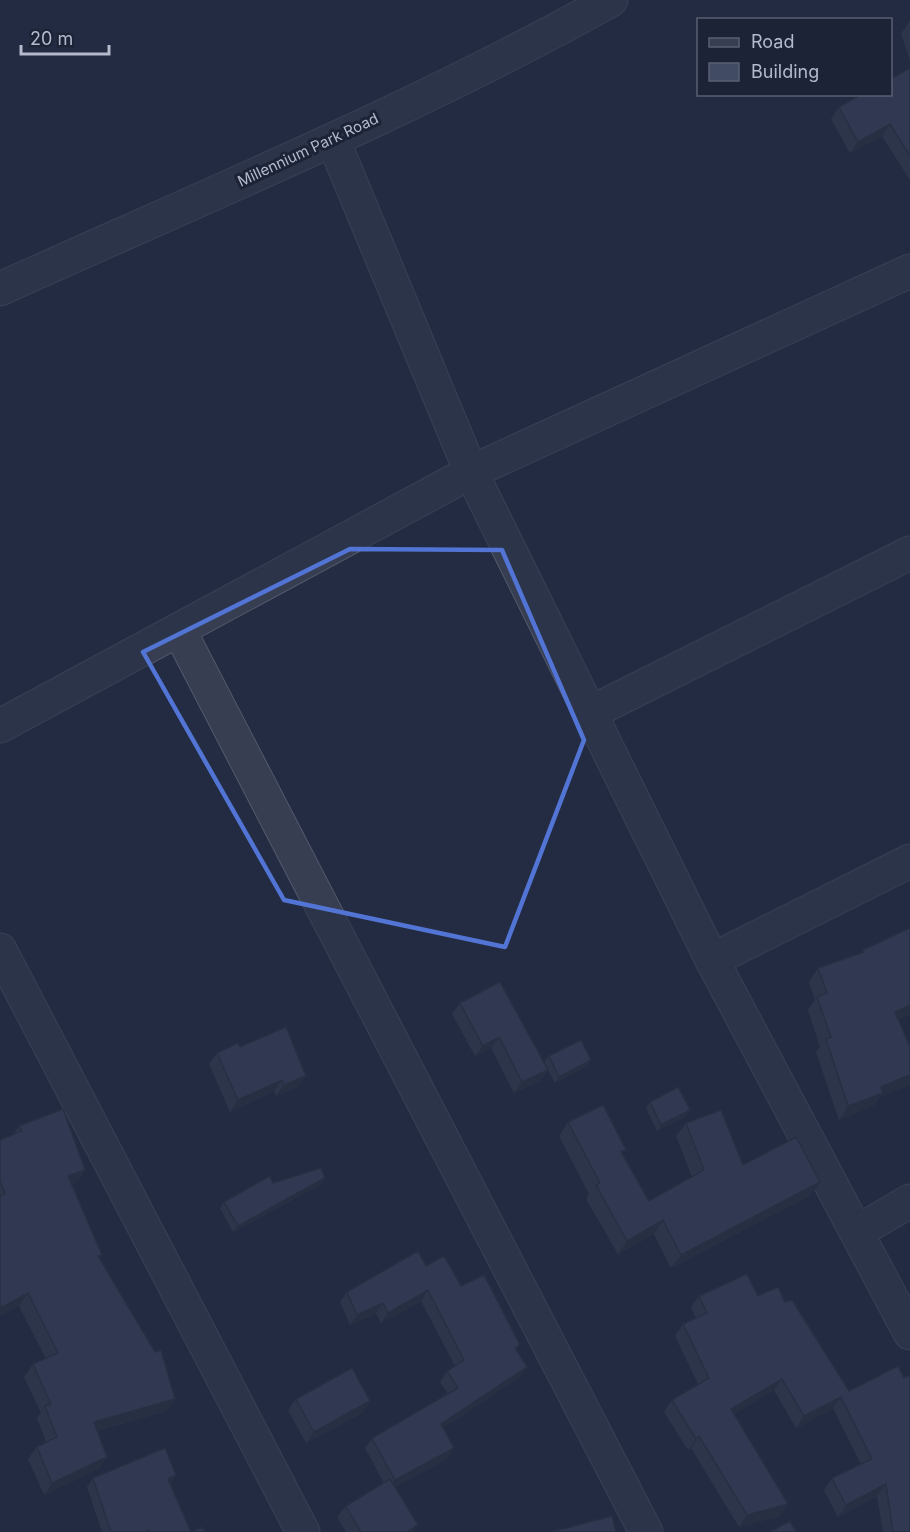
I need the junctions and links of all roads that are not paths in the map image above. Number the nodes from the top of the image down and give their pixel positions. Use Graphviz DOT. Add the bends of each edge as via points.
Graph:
graph roads {
  1 [pos="610,0"];
  2 [pos="333,140"];
  3 [pos="910,271"];
  4 [pos="0,289"];
  5 [pos="471,472"];
  6 [pos="910,553"];
  7 [pos="178,630"];
  8 [pos="590,713"];
  9 [pos="0,726"];
  10 [pos="910,861"];
  11 [pos="0,950"];
  12 [pos="712,960"];
  13 [pos="910,1201"];
  14 [pos="857,1232"];
  15 [pos="910,1333"];
  16 [pos="303,1532"];
  17 [pos="646,1532"];
  1 -- 2 [label="street, Millennium Park Road" via="515,52"];
  2 -- 4 [label="street, Millennium Park Road"];
  2 -- 5 [label="street"];
  3 -- 5 [label="street"];
  5 -- 7 [label="street"];
  5 -- 8 [label="street"];
  6 -- 8 [label="street"];
  7 -- 9 [label="street"];
  7 -- 17 [label="street"];
  8 -- 12 [label="street"];
  10 -- 12 [label="street"];
  11 -- 16 [label="street"];
  12 -- 14 [label="street"];
  13 -- 14 [label="street"];
  14 -- 15 [label="street"];
}
